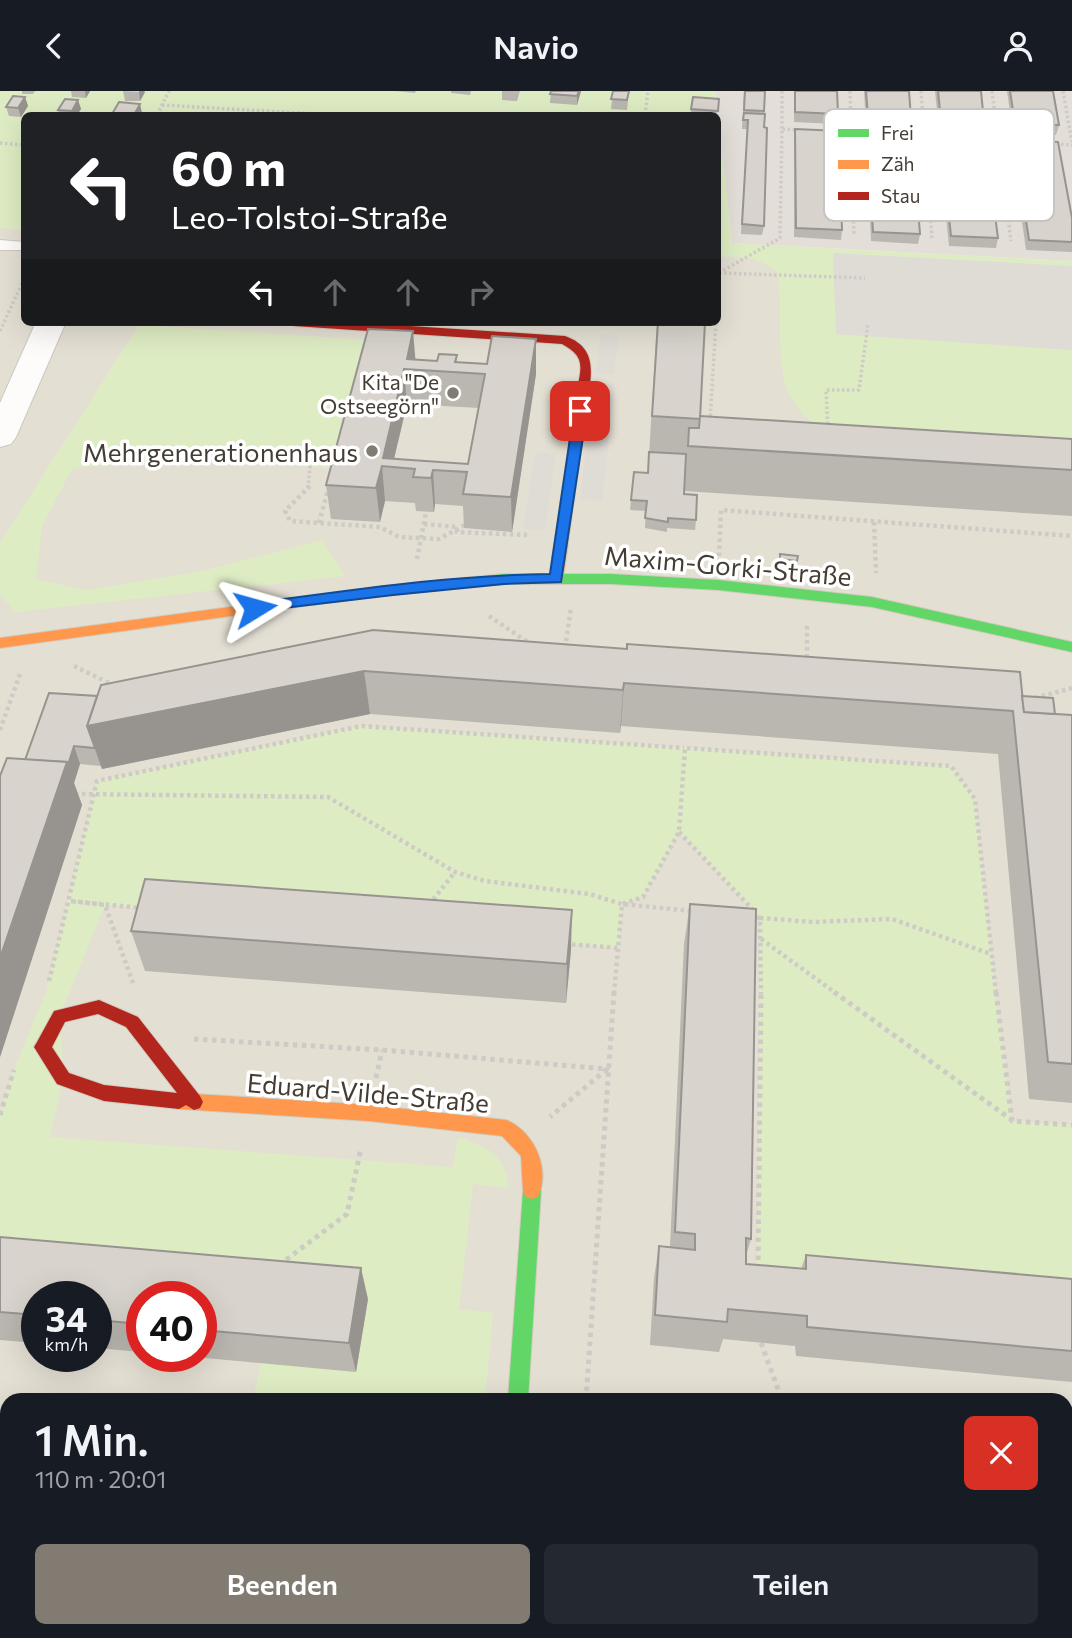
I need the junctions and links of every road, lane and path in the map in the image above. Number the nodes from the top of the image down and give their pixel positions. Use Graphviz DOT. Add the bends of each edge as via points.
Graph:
graph roads {
  1 [pos="169,91"];
  2 [pos="648,91"];
  3 [pos="782,91"];
  4 [pos="850,91"];
  5 [pos="921,91"];
  6 [pos="992,91"];
  7 [pos="1063,91"];
  8 [pos="162,105"];
  9 [pos="850,109"];
  10 [pos="922,109"];
  11 [pos="995,109"];
  12 [pos="158,112"];
  13 [pos="282,112"];
  14 [pos="645,112"];
  15 [pos="782,129"];
  16 [pos="810,131"];
  17 [pos="0,143"];
  18 [pos="1054,143"];
  19 [pos="1072,143"];
  20 [pos="21,145"];
  21 [pos="854,221"];
  22 [pos="931,221"];
  23 [pos="1009,221"];
  24 [pos="854,235"];
  25 [pos="932,238"];
  26 [pos="1011,241"];
  27 [pos="0,245"];
  28 [pos="21,246"];
  29 [pos="721,271"];
  30 [pos="721,273"];
  31 [pos="865,278"];
  32 [pos="21,286"];
  33 [pos="868,324"];
  34 [pos="49,326"];
  35 [pos="354,326"];
  36 [pos="716,326"];
  37 [pos="0,331"];
  38 [pos="828,431"];
  39 [pos="709,434"];
  40 [pos="0,437"];
  41 [pos="310,456"];
  42 [pos="330,483"];
  43 [pos="426,512"];
  44 [pos="874,522"];
  45 [pos="319,523"];
  46 [pos="424,524"];
  47 [pos="465,525"];
  48 [pos="457,527"];
  49 [pos="1072,536"];
  50 [pos="562,537"];
  51 [pos="419,538"];
  52 [pos="719,561"];
  53 [pos="416,571"];
  54 [pos="556,579"];
  55 [pos="876,579"];
  56 [pos="571,606"];
  57 [pos="489,615"];
  58 [pos="807,625"];
  59 [pos="0,643"];
  60 [pos="1072,647"];
  61 [pos="541,651"];
  62 [pos="564,654"];
  63 [pos="73,665"];
  64 [pos="22,670"];
  65 [pos="807,673"];
  66 [pos="118,687"];
  67 [pos="1072,688"];
  68 [pos="1022,701"];
  69 [pos="0,730"];
  70 [pos="685,748"];
  71 [pos="94,793"];
  72 [pos="70,794"];
  73 [pos="679,832"];
  74 [pos="455,872"];
  75 [pos="70,901"];
  76 [pos="622,904"];
  77 [pos="151,908"];
  78 [pos="424,911"];
  79 [pos="705,912"];
  80 [pos="746,916"];
  81 [pos="760,918"];
  82 [pos="761,939"];
  83 [pos="553,943"];
  84 [pos="619,948"];
  85 [pos="991,954"];
  86 [pos="137,997"];
  87 [pos="60,1016"];
  88 [pos="182,1038"];
  89 [pos="382,1050"];
  90 [pos="607,1069"];
  91 [pos="194,1103"];
  92 [pos="369,1113"];
  93 [pos="1012,1121"];
  94 [pos="1072,1125"];
  95 [pos="522,1140"];
  96 [pos="271,1271"];
  97 [pos="758,1276"];
  98 [pos="761,1343"];
  99 [pos="518,1393"];
  100 [pos="586,1393"];
  101 [pos="779,1393"];
  1 -- 8 [label="path"];
  2 -- 14 [label="path"];
  3 -- 15 [label="path"];
  4 -- 9 [label="path"];
  5 -- 10 [label="path"];
  6 -- 11 [label="path"];
  7 -- 19 [label="path"];
  8 -- 12 [label="path"];
  8 -- 13 [label="path"];
  15 -- 16 [label="path"];
  15 -- 29 [label="path" via="780,238"];
  17 -- 20 [label="path"];
  18 -- 19 [label="path"];
  21 -- 24 [label="path"];
  22 -- 25 [label="path"];
  23 -- 26 [label="path"];
  27 -- 28 [label="lane"];
  30 -- 31 [label="path"];
  32 -- 37 [label="path"];
  33 -- 38 [label="path" via="859,390 826,390"];
  34 -- 40 [label="street"];
  35 -- 50 [label="street" via="565,340 583,350 587,360"];
  36 -- 39 [label="path"];
  41 -- 45 [label="path" via="310,486 285,511 290,521"];
  42 -- 45 [label="path"];
  43 -- 46 [label="path"];
  44 -- 49 [label="path"];
  44 -- 52 [label="path" via="721,510"];
  44 -- 55 [label="path"];
  45 -- 51 [label="path" via="380,527 399,537"];
  46 -- 48 [label="path"];
  46 -- 51 [label="path"];
  47 -- 48 [label="path"];
  48 -- 50 [label="path" via="457,532"];
  48 -- 51 [label="path" via="439,539"];
  50 -- 54 [label="street"];
  51 -- 53 [label="path"];
  54 -- 59 [label="street, Maxim-Gorki-Straße" via="504,579 393,590"];
  54 -- 60 [label="street, Maxim-Gorki-Straße" via="703,584 819,595 905,608"];
  56 -- 62 [label="path"];
  57 -- 61 [label="path"];
  58 -- 65 [label="path"];
  63 -- 66 [label="path"];
  64 -- 69 [label="path"];
  67 -- 68 [label="path"];
  70 -- 71 [label="path" via="361,726 97,781"];
  70 -- 73 [label="path"];
  70 -- 85 [label="path" via="951,766 975,799"];
  71 -- 72 [label="path"];
  71 -- 74 [label="path" via="328,797"];
  71 -- 75 [label="path"];
  73 -- 76 [label="path" via="643,898"];
  73 -- 81 [label="path"];
  74 -- 76 [label="path" via="485,881 589,894"];
  74 -- 78 [label="path"];
  75 -- 77 [label="path"];
  75 -- 86 [label="path" via="105,905"];
  75 -- 87 [label="path" via="46,995"];
  76 -- 79 [label="path"];
  76 -- 84 [label="path"];
  80 -- 81 [label="path"];
  81 -- 82 [label="path"];
  81 -- 85 [label="path" via="813,922 892,919"];
  82 -- 93 [label="path"];
  82 -- 97 [label="path"];
  83 -- 84 [label="path"];
  84 -- 90 [label="path"];
  85 -- 93 [label="path"];
  87 -- 91 [label="street" via="99,1007 132,1022"];
  87 -- 91 [label="street, Eduard-Vilde-Straße" via="43,1047 63,1079 104,1093"];
  88 -- 89 [label="path"];
  89 -- 90 [label="path"];
  89 -- 92 [label="path"];
  90 -- 95 [label="path"];
  90 -- 100 [label="path"];
  91 -- 92 [label="street, Eduard-Vilde-Straße"];
  92 -- 95 [label="street, Eduard-Vilde-Straße" via="506,1128"];
  92 -- 96 [label="path" via="347,1214"];
  93 -- 94 [label="path"];
  95 -- 99 [label="street" via="534,1160"];
  98 -- 101 [label="path"];
}
